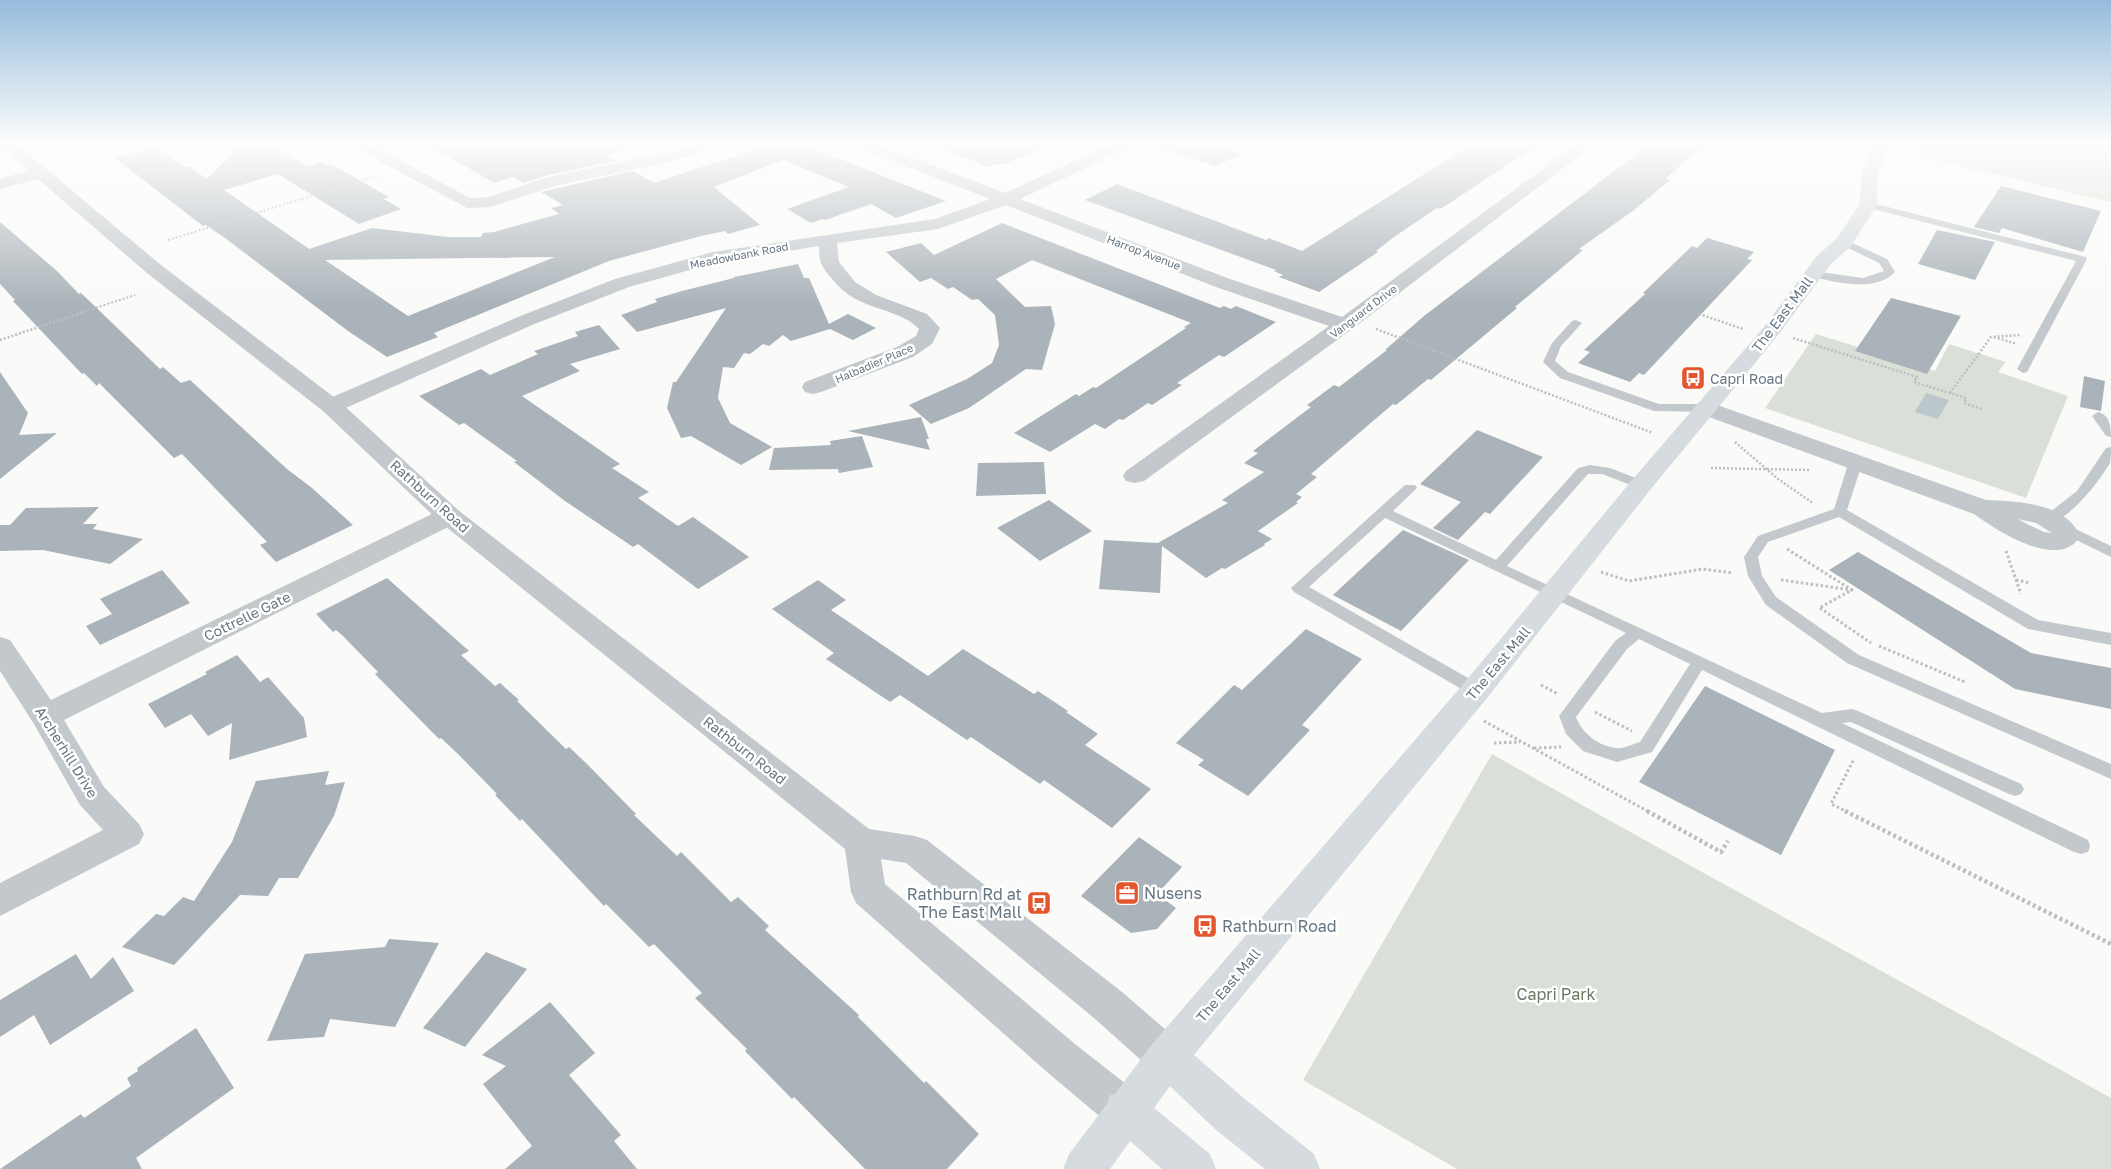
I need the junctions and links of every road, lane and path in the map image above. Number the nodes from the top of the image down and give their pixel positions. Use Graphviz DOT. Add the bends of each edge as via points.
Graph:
graph roads {
  1 [pos="69,198"];
  2 [pos="307,198"];
  3 [pos="457,198"];
  4 [pos="504,198"];
  5 [pos="1006,198"];
  6 [pos="1515,198"];
  7 [pos="1868,198"];
  8 [pos="1868,205"];
  9 [pos="828,239"];
  10 [pos="168,240"];
  11 [pos="1844,242"];
  12 [pos="1813,274"];
  13 [pos="135,295"];
  14 [pos="1699,314"];
  15 [pos="1576,323"];
  16 [pos="1345,325"];
  17 [pos="1375,328"];
  18 [pos="1769,334"];
  19 [pos="2023,335"];
  20 [pos="1991,337"];
  21 [pos="0,340"];
  22 [pos="2034,348"];
  23 [pos="2023,369"];
  24 [pos="813,387"];
  25 [pos="1950,394"];
  26 [pos="331,406"];
  27 [pos="1706,408"];
  28 [pos="1982,409"];
  29 [pos="2098,416"];
  30 [pos="1653,433"];
  31 [pos="2111,433"];
  32 [pos="1742,442"];
  33 [pos="2111,451"];
  34 [pos="1804,464"];
  35 [pos="1711,468"];
  36 [pos="1768,470"];
  37 [pos="1821,471"];
  38 [pos="1853,471"];
  39 [pos="1135,476"];
  40 [pos="1641,485"];
  41 [pos="1410,488"];
  42 [pos="1384,512"];
  43 [pos="1835,514"];
  44 [pos="450,516"];
  45 [pos="2058,524"];
  46 [pos="1768,537"];
  47 [pos="2003,543"];
  48 [pos="2111,552"];
  49 [pos="1577,565"];
  50 [pos="1498,567"];
  51 [pos="1755,576"];
  52 [pos="2016,580"];
  53 [pos="2030,583"];
  54 [pos="1852,590"];
  55 [pos="1555,593"];
  56 [pos="1820,608"];
  57 [pos="1812,612"];
  58 [pos="2026,621"];
  59 [pos="1638,632"];
  60 [pos="2111,640"];
  61 [pos="0,647"];
  62 [pos="1699,662"];
  63 [pos="1965,682"];
  64 [pos="1468,699"];
  65 [pos="45,716"];
  66 [pos="1819,720"];
  67 [pos="1864,741"];
  68 [pos="1521,742"];
  69 [pos="1494,743"];
  70 [pos="2111,772"];
  71 [pos="2015,790"];
  72 [pos="1728,841"];
  73 [pos="861,842"];
  74 [pos="2081,846"];
  75 [pos="0,900"];
  76 [pos="2111,944"];
  77 [pos="1166,1057"];
  78 [pos="1125,1110"];
  79 [pos="1084,1169"];
  80 [pos="1195,1169"];
  81 [pos="1299,1169"];
  1 -- 26 [label="street, Rathburn Road" via="154,269"];
  2 -- 10 [label="path"];
  3 -- 4 [label="street" via="467,203"];
  5 -- 9 [label="street, Meadowbank Road" via="938,224"];
  5 -- 16 [label="street, Harrop Avenue" via="1223,283"];
  6 -- 16 [label="street, Vanguard Drive"];
  7 -- 8 [label="main road, The East Mall"];
  8 -- 11 [label="main road, The East Mall"];
  8 -- 22 [label="lane" via="2082,259"];
  9 -- 24 [label="street, Halbadier Place" via="829,263 848,286 870,300 920,318 930,328 925,340 904,352"];
  9 -- 26 [label="street, Meadowbank Road" via="714,258 622,283 525,320"];
  11 -- 12 [label="main road, The East Mall"];
  11 -- 12 [label="lane" via="1883,261 1890,272 1881,279 1864,282"];
  12 -- 18 [label="main road, The East Mall"];
  13 -- 21 [label="path"];
  14 -- 18 [label="path"];
  15 -- 27 [label="lane" via="1556,345 1549,362 1564,375 1658,408"];
  16 -- 39 [label="street, Vanguard Drive"];
  17 -- 30 [label="path"];
  18 -- 25 [label="path" via="1917,376 1914,382"];
  18 -- 27 [label="main road, The East Mall"];
  19 -- 20 [label="path"];
  20 -- 22 [label="path"];
  20 -- 25 [label="path"];
  22 -- 23 [label="lane"];
  25 -- 28 [label="path" via="1966,398 1964,403"];
  26 -- 44 [label="street, Rathburn Road"];
  27 -- 38 [label="street"];
  27 -- 40 [label="main road, The East Mall"];
  29 -- 31 [label="lane"];
  32 -- 36 [label="path" via="1733,439"];
  33 -- 45 [label="lane"];
  34 -- 37 [label="path"];
  35 -- 36 [label="path"];
  36 -- 37 [label="path"];
  36 -- 43 [label="path"];
  37 -- 38 [label="path"];
  38 -- 43 [label="lane"];
  38 -- 45 [label="street" via="1983,508 2006,510"];
  40 -- 49 [label="main road, The East Mall"];
  40 -- 50 [label="lane" via="1601,470 1591,468 1583,471"];
  41 -- 42 [label="lane"];
  42 -- 50 [label="lane"];
  42 -- 64 [label="lane" via="1299,588"];
  43 -- 46 [label="lane"];
  43 -- 58 [label="lane"];
  44 -- 65 [label="street, Cottrelle Gate"];
  44 -- 73 [label="street, Rathburn Road"];
  45 -- 48 [label="lane"];
  46 -- 51 [label="lane" via="1763,539 1752,557"];
  46 -- 54 [label="path"];
  47 -- 52 [label="path"];
  49 -- 51 [label="path" via="1629,581 1703,570"];
  49 -- 55 [label="main road, The East Mall"];
  50 -- 55 [label="lane"];
  51 -- 54 [label="path"];
  51 -- 70 [label="lane" via="1771,601 1852,659"];
  52 -- 53 [label="path"];
  52 -- 58 [label="path" via="2028,613"];
  54 -- 56 [label="path"];
  55 -- 59 [label="lane"];
  55 -- 64 [label="main road, The East Mall"];
  56 -- 57 [label="path"];
  56 -- 63 [label="path" via="1869,642"];
  58 -- 60 [label="lane"];
  59 -- 62 [label="lane"];
  59 -- 62 [label="lane" via="1621,645 1567,716 1572,729 1589,746 1617,755 1646,747"];
  61 -- 65 [label="street, Archerhill Drive"];
  62 -- 66 [label="lane"];
  64 -- 68 [label="path"];
  64 -- 77 [label="main road, The East Mall"];
  65 -- 75 [label="street, Archerhill Drive" via="92,796 126,834"];
  66 -- 67 [label="lane"];
  66 -- 71 [label="lane" via="1852,715"];
  67 -- 74 [label="lane"];
  67 -- 76 [label="path" via="1830,804"];
  68 -- 69 [label="path"];
  68 -- 72 [label="path" via="1721,852"];
  73 -- 77 [label="street, Rathburn Road" via="915,850 1108,1005"];
  73 -- 78 [label="street" via="869,892"];
  77 -- 78 [label="main road, The East Mall"];
  77 -- 81 [label="main road, Rathburn Road"];
  78 -- 79 [label="main road, The East Mall"];
  78 -- 80 [label="main road"];
}
